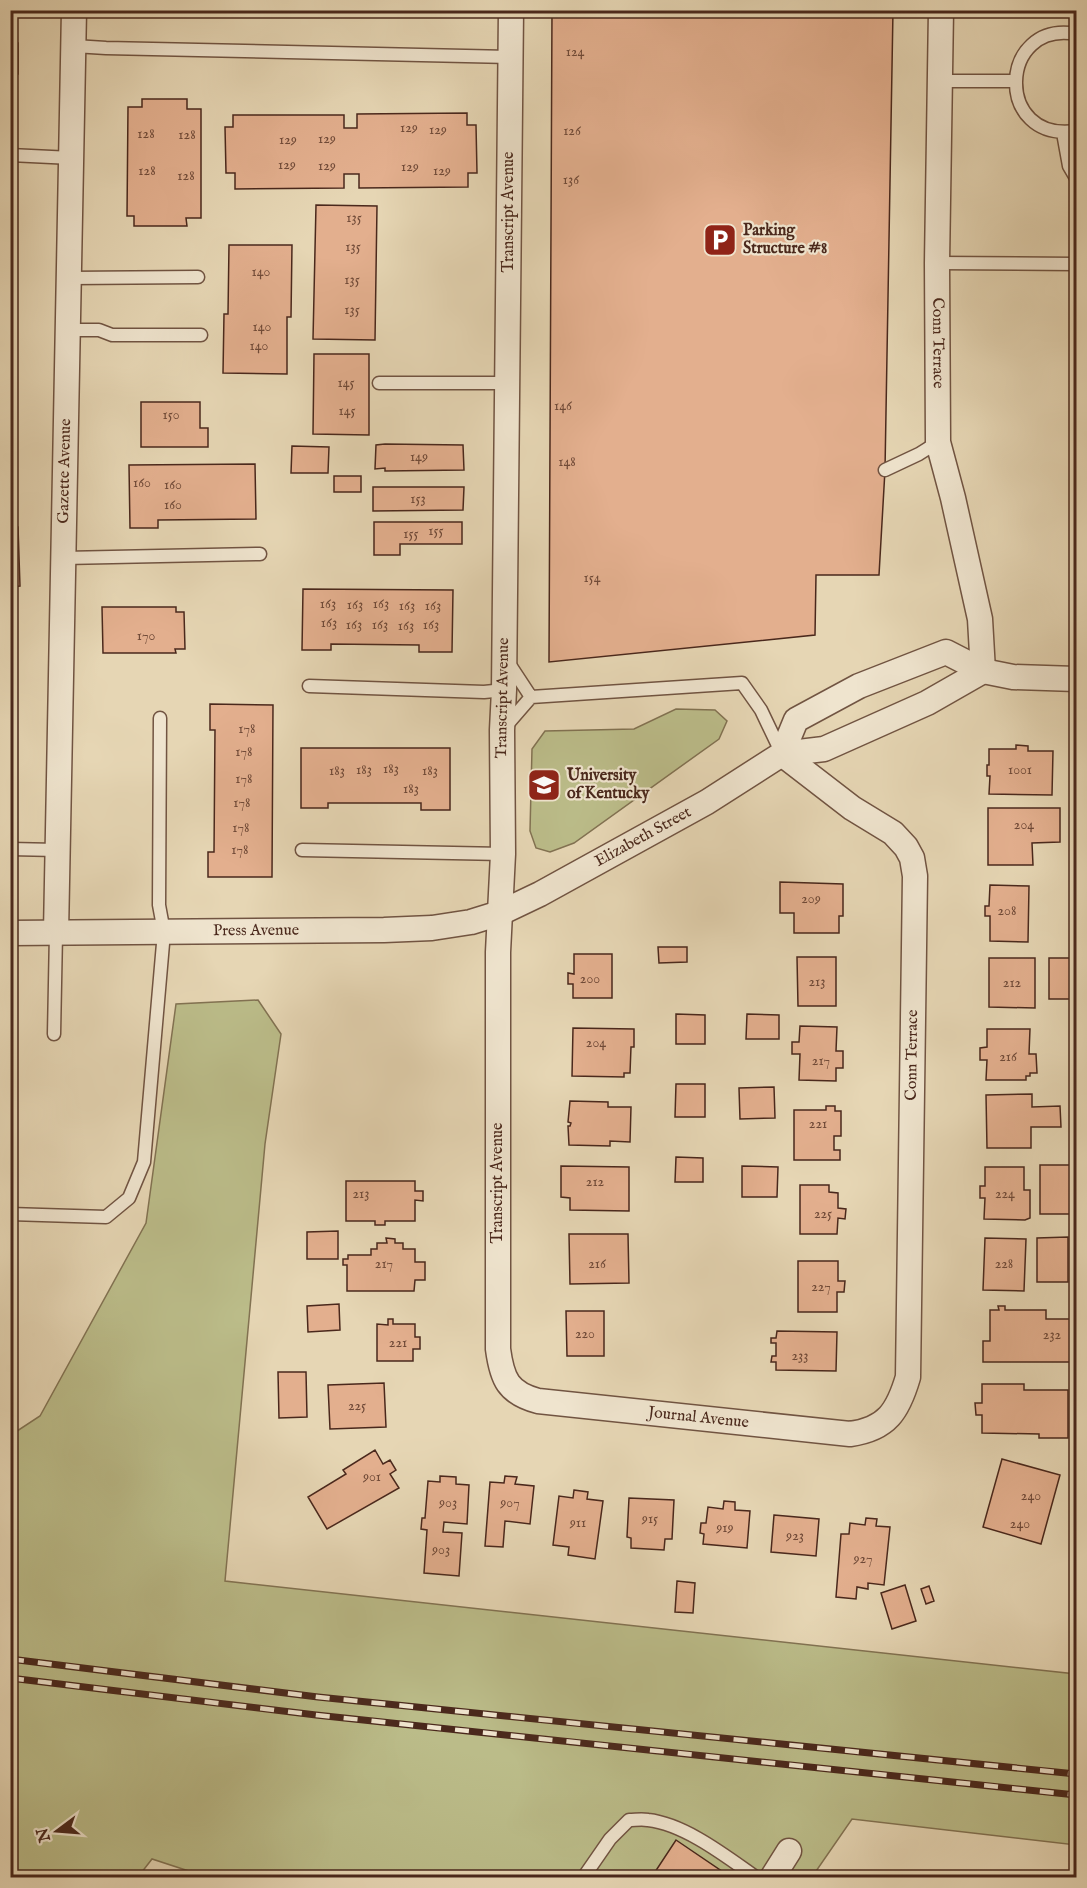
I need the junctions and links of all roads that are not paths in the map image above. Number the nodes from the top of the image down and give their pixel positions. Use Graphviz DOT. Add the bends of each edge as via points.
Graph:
graph roads {
  1 [pos="74,10"];
  2 [pos="511,10"];
  3 [pos="940,10"];
  4 [pos="1077,34"];
  5 [pos="74,46"];
  6 [pos="511,57"];
  7 [pos="939,81"];
  8 [pos="1014,81"];
  9 [pos="1077,130"];
  10 [pos="1063,133"];
  11 [pos="10,155"];
  12 [pos="72,158"];
  13 [pos="1077,178"];
  14 [pos="937,263"];
  15 [pos="1077,264"];
  16 [pos="69,278"];
  17 [pos="198,278"];
  18 [pos="68,330"];
  19 [pos="201,335"];
  20 [pos="379,383"];
  21 [pos="507,383"];
  22 [pos="938,442"];
  23 [pos="885,470"];
  24 [pos="261,554"];
  25 [pos="64,558"];
  26 [pos="504,656"];
  27 [pos="983,670"];
  28 [pos="1077,679"];
  29 [pos="309,686"];
  30 [pos="504,690"];
  31 [pos="531,697"];
  32 [pos="160,718"];
  33 [pos="502,730"];
  34 [pos="782,754"];
  35 [pos="10,849"];
  36 [pos="57,850"];
  37 [pos="302,850"];
  38 [pos="503,854"];
  39 [pos="500,913"];
  40 [pos="10,933"];
  41 [pos="56,933"];
  42 [pos="164,933"];
  43 [pos="54,1034"];
  44 [pos="10,1214"];
  45 [pos="507,1383"];
  46 [pos="890,1417"];
  47 [pos="789,1851"];
  48 [pos="583,1878"];
  49 [pos="757,1878"];
  50 [pos="772,1878"];
  1 -- 5 [label="street, Gazette Avenue"];
  2 -- 6 [label="street, Transcript Avenue"];
  3 -- 7 [label="street, Conn Terrace"];
  4 -- 8 [label="lane" via="1050,34 1036,41 1017,66"];
  5 -- 6 [label="lane"];
  5 -- 12 [label="street, Gazette Avenue"];
  6 -- 21 [label="street, Transcript Avenue"];
  7 -- 8 [label="lane"];
  7 -- 14 [label="street, Conn Terrace"];
  8 -- 10 [label="lane" via="1023,111 1048,130"];
  9 -- 10 [label="lane"];
  10 -- 13 [label="lane" via="1069,166"];
  11 -- 12 [label="lane"];
  12 -- 16 [label="street, Gazette Avenue"];
  14 -- 15 [label="lane"];
  14 -- 22 [label="street, Conn Terrace"];
  16 -- 17 [label="lane"];
  16 -- 18 [label="street, Gazette Avenue"];
  18 -- 19 [label="lane" via="99,330 112,335"];
  18 -- 25 [label="street, Gazette Avenue"];
  20 -- 21 [label="lane"];
  21 -- 26 [label="street, Transcript Avenue"];
  22 -- 23 [label="lane"];
  22 -- 27 [label="street, Conn Terrace" via="980,619"];
  24 -- 25 [label="lane"];
  25 -- 36 [label="street, Gazette Avenue"];
  26 -- 30 [label="street, Transcript Avenue"];
  26 -- 31 [label="lane"];
  27 -- 28 [label="street" via="1013,677"];
  27 -- 34 [label="street, Elizabeth Street" via="927,703 824,749"];
  27 -- 34 [label="street" via="946,652 859,686 796,720"];
  29 -- 30 [label="lane"];
  30 -- 33 [label="street, Transcript Avenue"];
  31 -- 33 [label="lane"];
  31 -- 34 [label="lane" via="742,683 761,710"];
  32 -- 42 [label="lane" via="159,905"];
  33 -- 38 [label="street, Transcript Avenue"];
  34 -- 39 [label="street, Elizabeth Street" via="707,801"];
  34 -- 46 [label="street, Conn Terrace" via="852,808 893,833 912,858 915,876 908,1377"];
  35 -- 36 [label="lane"];
  36 -- 41 [label="street, Gazette Avenue"];
  37 -- 38 [label="lane"];
  38 -- 39 [label="street, Transcript Avenue"];
  39 -- 42 [label="street, Press Avenue" via="471,922 408,929"];
  39 -- 45 [label="street, Transcript Avenue" via="498,1349"];
  40 -- 41 [label="street, Press Avenue"];
  41 -- 42 [label="street, Press Avenue"];
  41 -- 43 [label="lane"];
  42 -- 44 [label="lane" via="144,1162 129,1198 106,1217"];
  45 -- 46 [label="street, Journal Avenue" via="513,1390 538,1401 850,1434"];
  47 -- 50 [label="street"];
  48 -- 49 [label="lane" via="610,1839 629,1820 648,1820 670,1825 714,1847"];
}
